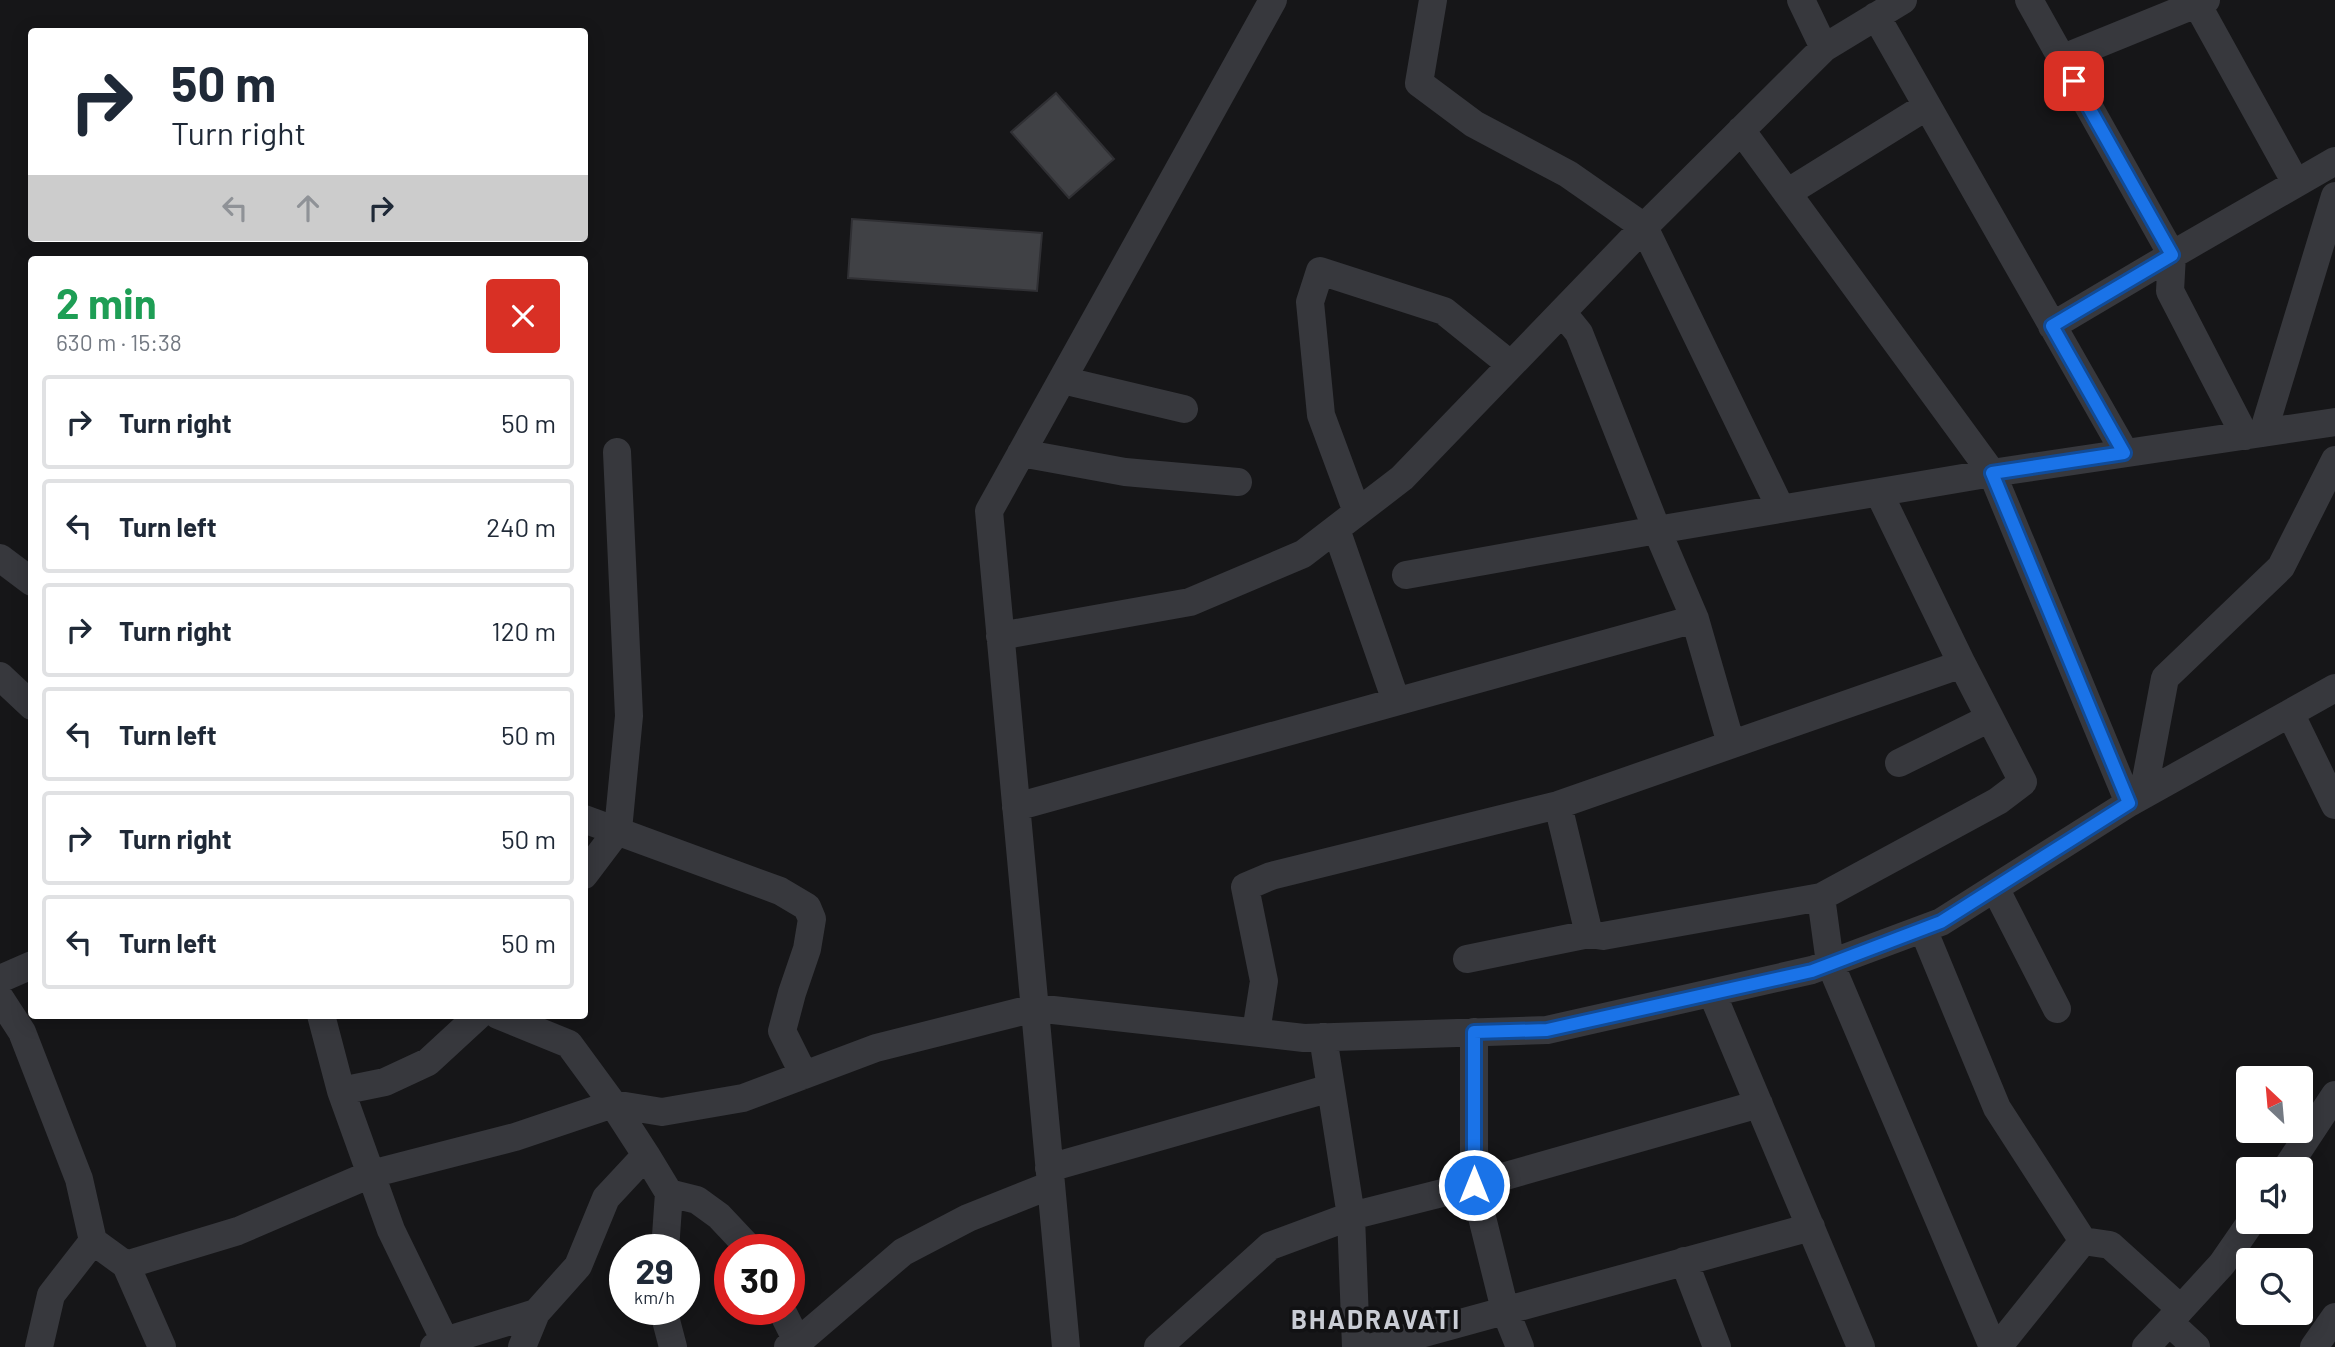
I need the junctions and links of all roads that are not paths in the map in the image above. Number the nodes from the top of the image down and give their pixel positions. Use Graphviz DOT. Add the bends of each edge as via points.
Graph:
graph roads {
  1 [pos="1272,0"];
  2 [pos="1433,0"];
  3 [pos="1801,0"];
  4 [pos="1903,0"];
  5 [pos="2029,0"];
  6 [pos="2202,2"];
  7 [pos="1876,16"];
  8 [pos="1824,48"];
  9 [pos="2061,59"];
  10 [pos="1927,106"];
  11 [pos="1741,130"];
  12 [pos="2335,161"];
  13 [pos="2296,183"];
  14 [pos="1787,193"];
  15 [pos="2335,195"];
  16 [pos="1644,227"];
  17 [pos="2172,255"];
  18 [pos="1562,312"];
  19 [pos="2052,326"];
  20 [pos="1511,365"];
  21 [pos="1062,380"];
  22 [pos="1184,409"];
  23 [pos="2335,422"];
  24 [pos="2254,434"];
  25 [pos="617,452"];
  26 [pos="1021,453"];
  27 [pos="2124,453"];
  28 [pos="2335,460"];
  29 [pos="1992,473"];
  30 [pos="1238,482"];
  31 [pos="1878,493"];
  32 [pos="1781,509"];
  33 [pos="1347,520"];
  34 [pos="1657,530"];
  35 [pos="0,558"];
  36 [pos="1406,575"];
  37 [pos="28,579"];
  38 [pos="1695,619"];
  39 [pos="1000,636"];
  40 [pos="1962,664"];
  41 [pos="0,676"];
  42 [pos="2335,688"];
  43 [pos="1396,701"];
  44 [pos="28,702"];
  45 [pos="2290,713"];
  46 [pos="1990,718"];
  47 [pos="1731,744"];
  48 [pos="1899,762"];
  49 [pos="2136,799"];
  50 [pos="1558,805"];
  51 [pos="2335,805"];
  52 [pos="1016,807"];
  53 [pos="588,821"];
  54 [pos="618,830"];
  55 [pos="588,870"];
  56 [pos="1995,888"];
  57 [pos="1821,897"];
  58 [pos="1923,929"];
  59 [pos="1589,934"];
  60 [pos="1467,959"];
  61 [pos="1830,964"];
  62 [pos="28,967"];
  63 [pos="0,979"];
  64 [pos="1712,993"];
  65 [pos="0,999"];
  66 [pos="1035,1008"];
  67 [pos="2057,1009"];
  68 [pos="322,1019"];
  69 [pos="475,1019"];
  70 [pos="508,1019"];
  71 [pos="566,1019"];
  72 [pos="1256,1032"];
  73 [pos="1474,1032"];
  74 [pos="1323,1037"];
  75 [pos="569,1044"];
  76 [pos="804,1075"];
  77 [pos="1331,1088"];
  78 [pos="341,1091"];
  79 [pos="2335,1095"];
  80 [pos="613,1104"];
  81 [pos="1759,1104"];
  82 [pos="646,1155"];
  83 [pos="2294,1157"];
  84 [pos="370,1174"];
  85 [pos="1050,1177"];
  86 [pos="1474,1185"];
  87 [pos="669,1193"];
  88 [pos="1351,1216"];
  89 [pos="1811,1227"];
  90 [pos="666,1234"];
  91 [pos="736,1234"];
  92 [pos="2243,1234"];
  93 [pos="93,1241"];
  94 [pos="2084,1241"];
  95 [pos="1684,1261"];
  96 [pos="126,1265"];
  97 [pos="1504,1310"];
  98 [pos="536,1313"];
  99 [pos="2175,1315"];
  100 [pos="2335,1317"];
  101 [pos="667,1325"];
  102 [pos="786,1325"];
  103 [pos="792,1343"];
  104 [pos="440,1344"];
  105 [pos="39,1347"];
  106 [pos="162,1347"];
  107 [pos="522,1347"];
  108 [pos="673,1347"];
  109 [pos="1066,1347"];
  110 [pos="1158,1347"];
  111 [pos="1356,1347"];
  112 [pos="1373,1347"];
  113 [pos="1520,1347"];
  114 [pos="1717,1347"];
  115 [pos="1861,1347"];
  116 [pos="1996,1347"];
  117 [pos="2146,1347"];
  118 [pos="2196,1347"];
  119 [pos="2314,1347"];
  1 -- 21 [label="street"];
  2 -- 16 [label="street" via="1419,83 1474,124 1568,174"];
  3 -- 8 [label="street"];
  4 -- 7 [label="street"];
  5 -- 9 [label="street"];
  6 -- 9 [label="street"];
  6 -- 13 [label="street"];
  7 -- 8 [label="street"];
  7 -- 10 [label="street"];
  8 -- 11 [label="street"];
  9 -- 17 [label="street"];
  10 -- 14 [label="street"];
  10 -- 19 [label="street"];
  11 -- 14 [label="street"];
  11 -- 16 [label="street"];
  12 -- 13 [label="street"];
  13 -- 17 [label="street"];
  14 -- 29 [label="street"];
  15 -- 24 [label="street"];
  16 -- 18 [label="street"];
  16 -- 32 [label="street"];
  17 -- 19 [label="street"];
  17 -- 24 [label="street" via="2171,291"];
  18 -- 20 [label="street"];
  18 -- 34 [label="street" via="1579,333"];
  19 -- 27 [label="street"];
  20 -- 33 [label="street" via="1402,478"];
  20 -- 33 [label="street" via="1444,311 1320,271 1310,302 1321,415"];
  21 -- 22 [label="street"];
  21 -- 26 [label="street"];
  23 -- 24 [label="street"];
  24 -- 27 [label="street"];
  25 -- 54 [label="street" via="629,716"];
  26 -- 30 [label="street" via="1125,472"];
  26 -- 39 [label="street" via="989,511"];
  27 -- 29 [label="street"];
  28 -- 49 [label="street" via="2281,567 2165,678"];
  29 -- 31 [label="street"];
  29 -- 49 [label="street"];
  31 -- 32 [label="street"];
  31 -- 40 [label="street"];
  32 -- 34 [label="street"];
  33 -- 39 [label="street" via="1304,554 1189,602"];
  33 -- 43 [label="street"];
  34 -- 36 [label="street"];
  34 -- 38 [label="street"];
  35 -- 37 [label="street"];
  38 -- 43 [label="street"];
  38 -- 47 [label="street"];
  39 -- 52 [label="street"];
  40 -- 46 [label="street"];
  40 -- 47 [label="street"];
  41 -- 44 [label="street"];
  42 -- 45 [label="street"];
  43 -- 52 [label="street"];
  45 -- 49 [label="street"];
  45 -- 51 [label="street"];
  46 -- 48 [label="street"];
  46 -- 57 [label="street" via="2023,782 1998,802"];
  47 -- 50 [label="street"];
  49 -- 56 [label="street"];
  50 -- 59 [label="street"];
  50 -- 72 [label="street" via="1271,876 1245,887 1264,981"];
  52 -- 66 [label="street"];
  53 -- 54 [label="street"];
  54 -- 55 [label="street"];
  54 -- 76 [label="street" via="780,891 807,907 813,919 807,949 782,1031"];
  56 -- 58 [label="street"];
  56 -- 67 [label="street"];
  57 -- 59 [label="street" via="1603,936"];
  57 -- 61 [label="street"];
  58 -- 61 [label="street"];
  58 -- 94 [label="street" via="1997,1108"];
  59 -- 60 [label="street"];
  61 -- 64 [label="street"];
  61 -- 116 [label="street"];
  62 -- 63 [label="street"];
  64 -- 73 [label="street" via="1547,1030"];
  64 -- 81 [label="street"];
  65 -- 93 [label="street" via="22,1032 79,1179"];
  66 -- 72 [label="street"];
  66 -- 76 [label="street" via="876,1048"];
  66 -- 85 [label="street"];
  68 -- 78 [label="street"];
  69 -- 78 [label="street" via="428,1062 385,1082"];
  70 -- 75 [label="street"];
  71 -- 75 [label="street"];
  72 -- 74 [label="street"];
  73 -- 74 [label="street"];
  73 -- 86 [label="street"];
  74 -- 77 [label="street"];
  75 -- 80 [label="street"];
  76 -- 80 [label="street" via="743,1098 662,1112"];
  77 -- 85 [label="street"];
  77 -- 88 [label="street"];
  78 -- 84 [label="street"];
  79 -- 83 [label="street"];
  80 -- 82 [label="street"];
  80 -- 84 [label="street" via="515,1137"];
  81 -- 86 [label="street"];
  81 -- 89 [label="street"];
  82 -- 87 [label="street"];
  82 -- 98 [label="street" via="606,1198 578,1266"];
  84 -- 96 [label="street" via="237,1231"];
  84 -- 104 [label="street"];
  85 -- 103 [label="street" via="903,1252"];
  85 -- 109 [label="street"];
  86 -- 88 [label="street"];
  86 -- 97 [label="street"];
  87 -- 90 [label="street"];
  87 -- 91 [label="street" via="696,1200"];
  88 -- 110 [label="street" via="1270,1246"];
  88 -- 111 [label="street"];
  89 -- 95 [label="street"];
  89 -- 115 [label="street"];
  92 -- 99 [label="street"];
  93 -- 96 [label="street"];
  93 -- 105 [label="street" via="51,1295"];
  94 -- 99 [label="street" via="2110,1245"];
  94 -- 116 [label="street"];
  95 -- 97 [label="street"];
  95 -- 114 [label="street"];
  96 -- 106 [label="street"];
  97 -- 112 [label="street"];
  97 -- 113 [label="street"];
  98 -- 104 [label="street"];
  98 -- 107 [label="street"];
  99 -- 117 [label="street"];
  99 -- 118 [label="street"];
  100 -- 119 [label="street"];
  101 -- 108 [label="street"];
  102 -- 103 [label="street"];
}
